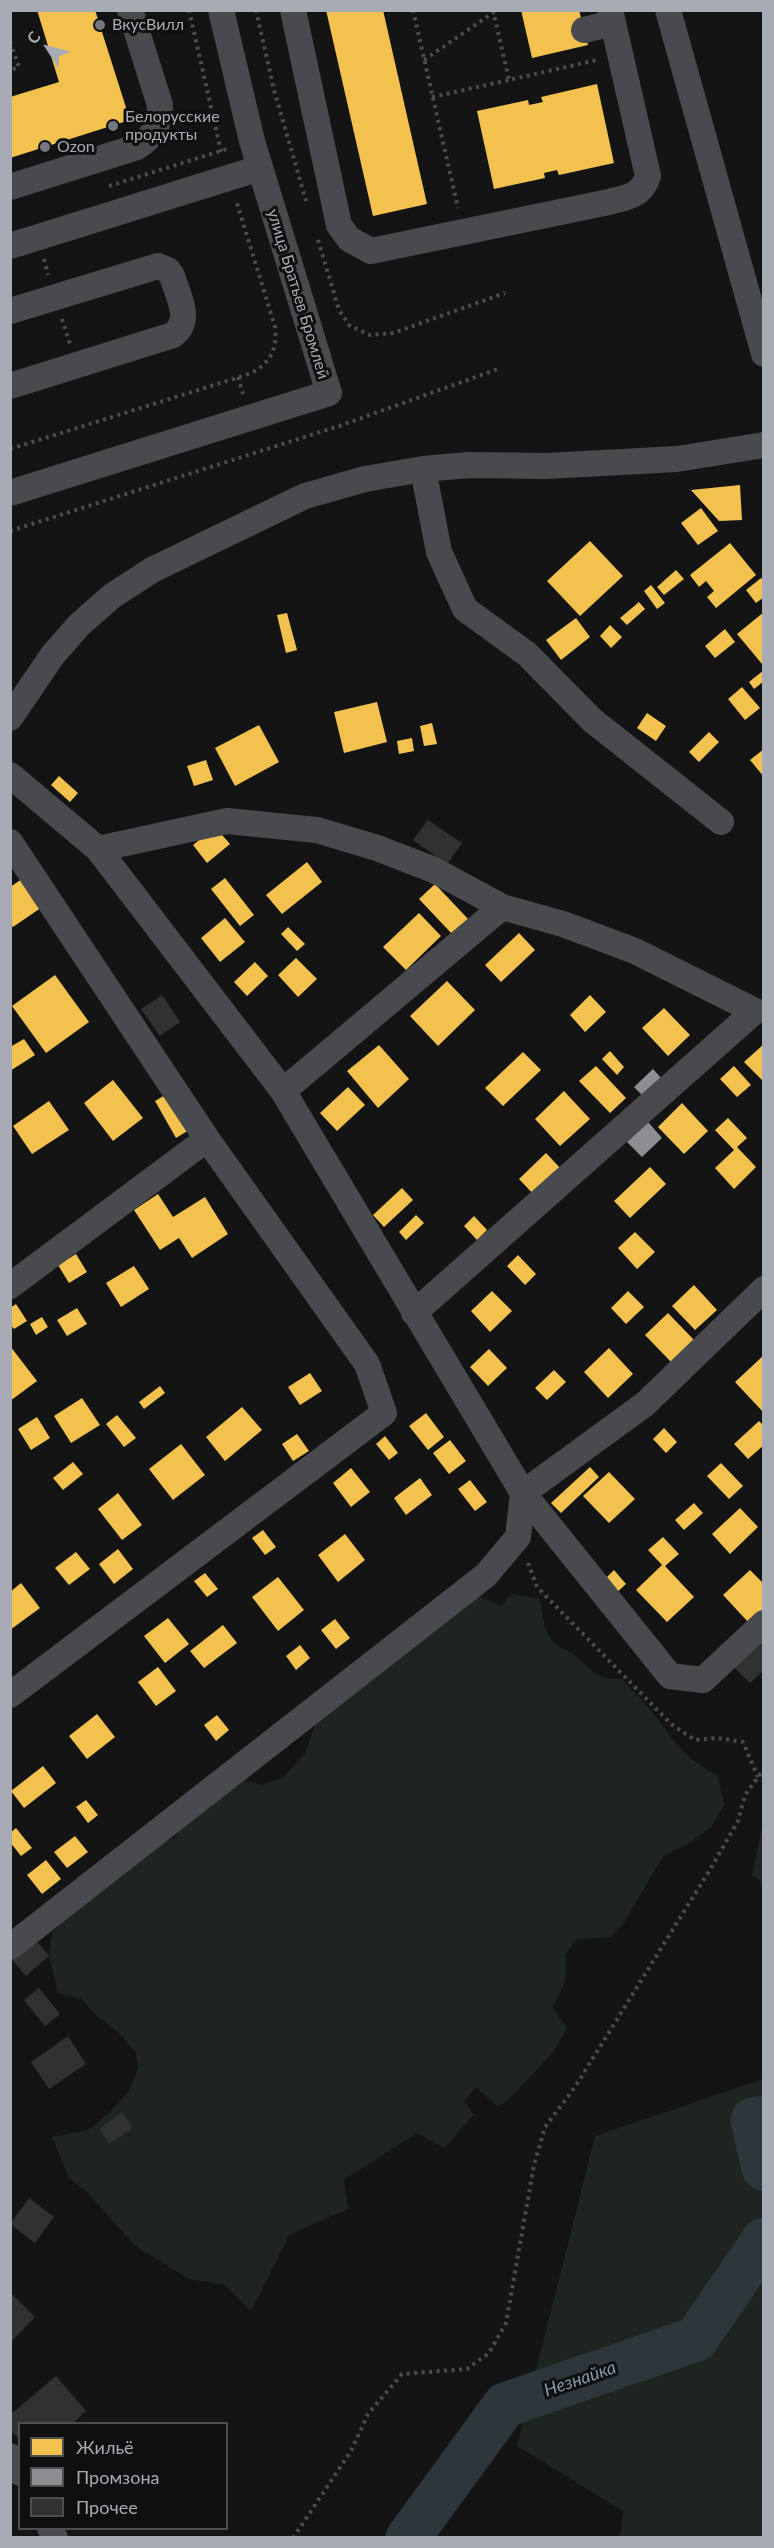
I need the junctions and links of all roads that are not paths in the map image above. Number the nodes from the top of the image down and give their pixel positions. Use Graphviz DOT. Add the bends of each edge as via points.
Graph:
graph roads {
  1 [pos="130,10"];
  2 [pos="221,10"];
  3 [pos="293,10"];
  4 [pos="668,10"];
  5 [pos="611,17"];
  6 [pos="584,30"];
  7 [pos="260,168"];
  8 [pos="10,187"];
  9 [pos="10,246"];
  10 [pos="10,311"];
  11 [pos="764,354"];
  12 [pos="10,386"];
  13 [pos="764,445"];
  14 [pos="423,469"];
  15 [pos="10,493"];
  16 [pos="10,718"];
  17 [pos="15,788"];
  18 [pos="722,822"];
  19 [pos="10,842"];
  20 [pos="98,849"];
  21 [pos="502,907"];
  22 [pos="283,1091"];
  23 [pos="207,1138"];
  24 [pos="10,1286"];
  25 [pos="764,1289"];
  26 [pos="414,1313"];
  27 [pos="523,1493"];
  28 [pos="764,1623"];
  29 [pos="10,1695"];
  30 [pos="10,1947"];
  31 [pos="10,2456"];
  32 [pos="18,2470"];
  1 -- 8 [label="street" via="160,105 153,134 137,147"];
  2 -- 7 [label="street, улица Братьев Бромлей"];
  3 -- 5 [label="street" via="334,210 349,239 371,251 609,202 639,192 648,176"];
  4 -- 11 [label="street"];
  5 -- 6 [label="street"];
  7 -- 9 [label="street"];
  7 -- 15 [label="street, улица Братьев Бромлей" via="329,393"];
  10 -- 12 [label="street" via="158,266 172,276 185,318 173,335"];
  13 -- 14 [label="street" via="676,459"];
  14 -- 16 [label="street" via="364,479 305,496 152,570 112,596 79,625 52,656"];
  14 -- 18 [label="street" via="439,552 465,609 527,654 592,720"];
  17 -- 20 [label="street"];
  19 -- 23 [label="street"];
  20 -- 21 [label="street" via="227,821 318,830 434,870"];
  20 -- 22 [label="street"];
  21 -- 22 [label="street"];
  21 -- 26 [label="street" via="563,924 635,951 755,1011"];
  22 -- 26 [label="street"];
  23 -- 24 [label="street"];
  23 -- 29 [label="street" via="367,1364 384,1413"];
  25 -- 27 [label="street" via="645,1404"];
  26 -- 27 [label="street"];
  27 -- 28 [label="street" via="670,1676 703,1680"];
  27 -- 30 [label="street" via="518,1537 486,1575"];
  31 -- 32 [label="street"];
}
